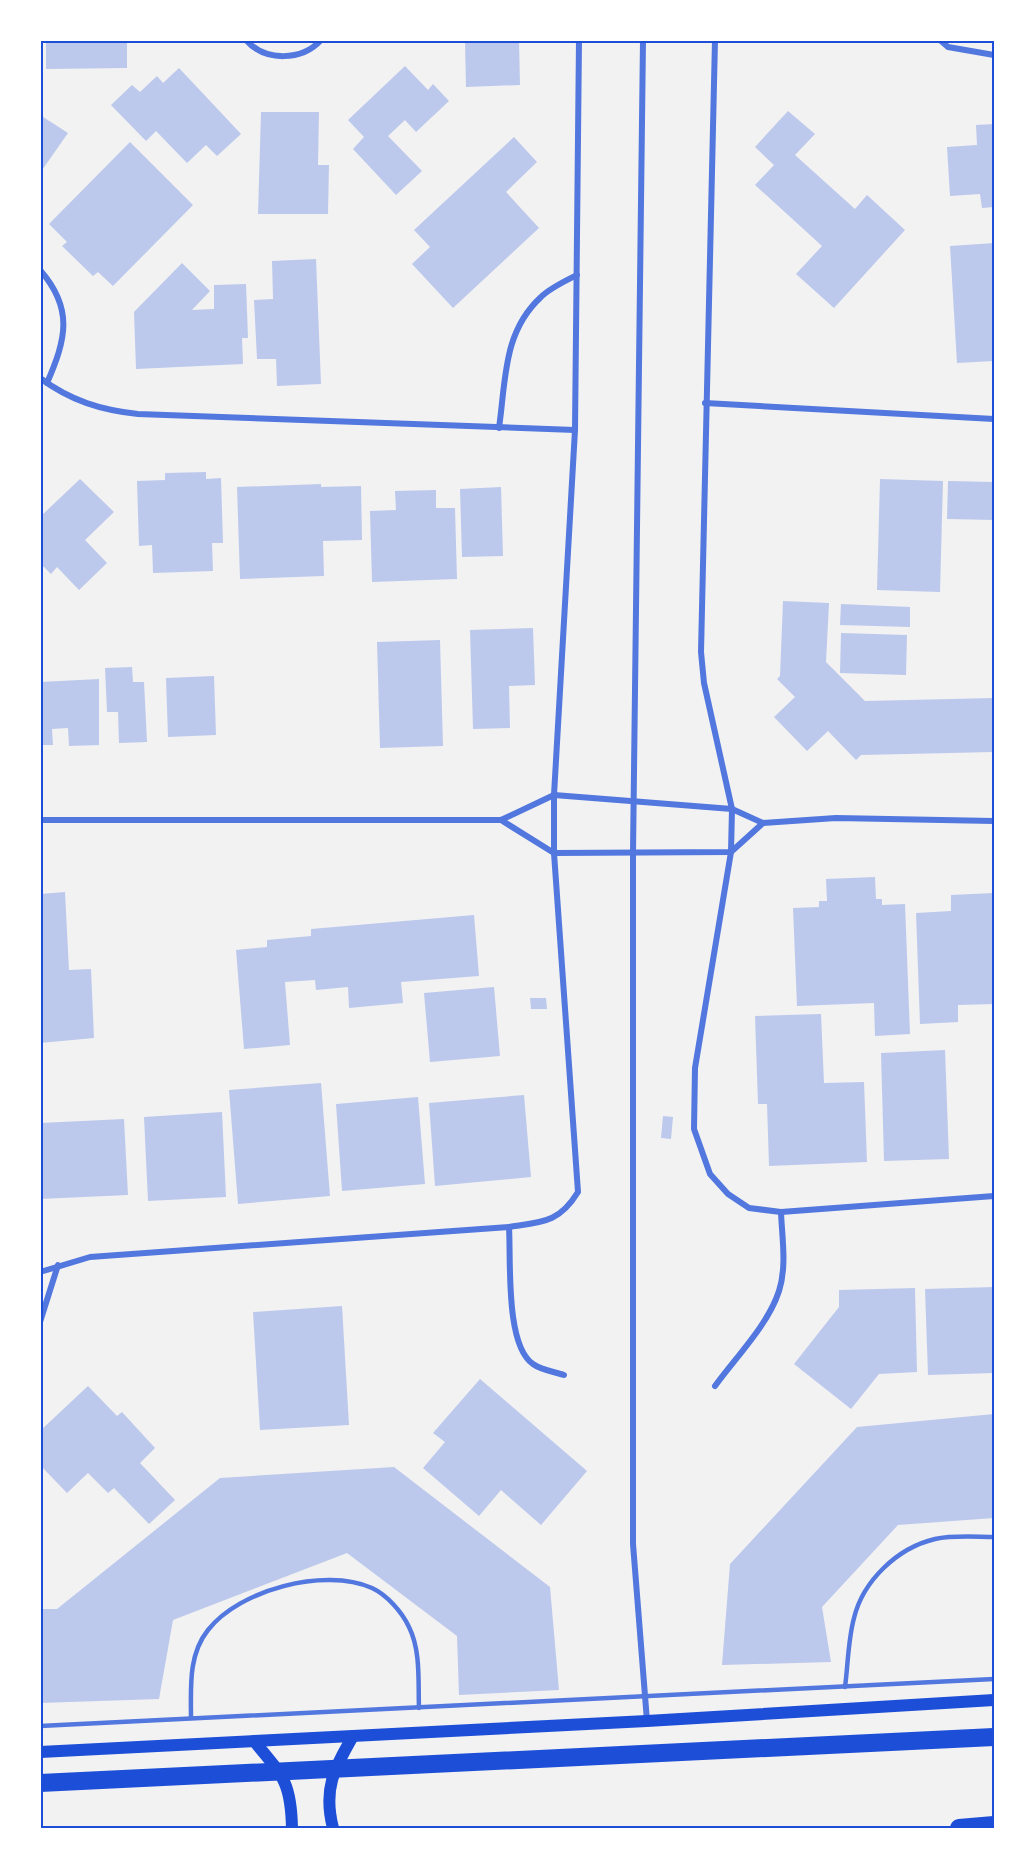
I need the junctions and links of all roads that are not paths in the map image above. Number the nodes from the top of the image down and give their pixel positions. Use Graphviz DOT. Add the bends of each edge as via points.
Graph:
graph roads {
  1 [pos="246,40"];
  2 [pos="321,40"];
  3 [pos="579,40"];
  4 [pos="643,40"];
  5 [pos="715,40"];
  6 [pos="940,40"];
  7 [pos="994,55"];
  8 [pos="40,270"];
  9 [pos="577,275"];
  10 [pos="40,378"];
  11 [pos="47,383"];
  12 [pos="705,404"];
  13 [pos="994,419"];
  14 [pos="498,428"];
  15 [pos="575,430"];
  16 [pos="554,795"];
  17 [pos="634,800"];
  18 [pos="732,809"];
  19 [pos="40,820"];
  20 [pos="501,820"];
  21 [pos="994,821"];
  22 [pos="763,823"];
  23 [pos="731,852"];
  24 [pos="633,853"];
  25 [pos="554,854"];
  26 [pos="994,1196"];
  27 [pos="781,1212"];
  28 [pos="509,1227"];
  29 [pos="58,1265"];
  30 [pos="40,1272"];
  31 [pos="40,1322"];
  32 [pos="564,1375"];
  33 [pos="715,1386"];
  34 [pos="994,1537"];
  35 [pos="994,1679"];
  36 [pos="845,1687"];
  37 [pos="645,1698"];
  38 [pos="994,1700"];
  39 [pos="419,1708"];
  40 [pos="191,1718"];
  41 [pos="647,1721"];
  42 [pos="40,1726"];
  43 [pos="353,1736"];
  44 [pos="994,1737"];
  45 [pos="254,1741"];
  46 [pos="40,1752"];
  47 [pos="40,1783"];
  48 [pos="994,1825"];
  49 [pos="292,1828"];
  50 [pos="333,1828"];
  51 [pos="959,1828"];
  1 -- 2 [label="street" via="258,51 288,57 309,51"];
  3 -- 9 [label="street"];
  4 -- 17 [label="street"];
  5 -- 12 [label="street"];
  6 -- 7 [label="street" via="948,47"];
  8 -- 11 [label="street" via="56,293 65,327"];
  9 -- 14 [label="street" via="542,295 512,336"];
  9 -- 15 [label="street"];
  10 -- 11 [label="street"];
  11 -- 14 [label="street" via="83,404 106,411"];
  12 -- 13 [label="street"];
  12 -- 18 [label="street" via="700,652"];
  14 -- 15 [label="street"];
  15 -- 16 [label="street"];
  16 -- 17 [label="street"];
  16 -- 20 [label="street"];
  16 -- 25 [label="street"];
  17 -- 18 [label="street"];
  17 -- 24 [label="street"];
  18 -- 22 [label="street"];
  18 -- 23 [label="street"];
  19 -- 20 [label="street"];
  20 -- 25 [label="street"];
  21 -- 22 [label="street" via="836,818"];
  22 -- 23 [label="street"];
  23 -- 24 [label="street"];
  23 -- 27 [label="street" via="695,1068 694,1129 710,1174 728,1194 749,1208"];
  24 -- 25 [label="street"];
  24 -- 37 [label="street" via="633,1544"];
  25 -- 28 [label="street" via="578,1192 567,1210 548,1221"];
  26 -- 27 [label="street"];
  27 -- 33 [label="street" via="784,1264 779,1291 764,1319"];
  28 -- 29 [label="street" via="90,1257"];
  28 -- 32 [label="street" via="514,1330 521,1349 532,1364"];
  29 -- 30 [label="street"];
  29 -- 31 [label="street"];
  34 -- 36 [label="lane" via="936,1539 906,1550 885,1568 863,1593 853,1619"];
  35 -- 36 [label="lane"];
  36 -- 37 [label="lane"];
  37 -- 39 [label="lane"];
  37 -- 41 [label="street"];
  38 -- 41 [label="main road"];
  39 -- 40 [label="lane"];
  39 -- 40 [label="lane" via="417,1650 400,1612 372,1588 315,1582 277,1588 245,1599 207,1631 191,1670"];
  40 -- 42 [label="lane"];
  41 -- 43 [label="main road"];
  43 -- 45 [label="main road"];
  43 -- 50 [label="main road" via="329,1786"];
  44 -- 47 [label="highway"];
  45 -- 46 [label="main road"];
  45 -- 49 [label="main road" via="285,1778 292,1798"];
  48 -- 51 [label="highway"];
}
